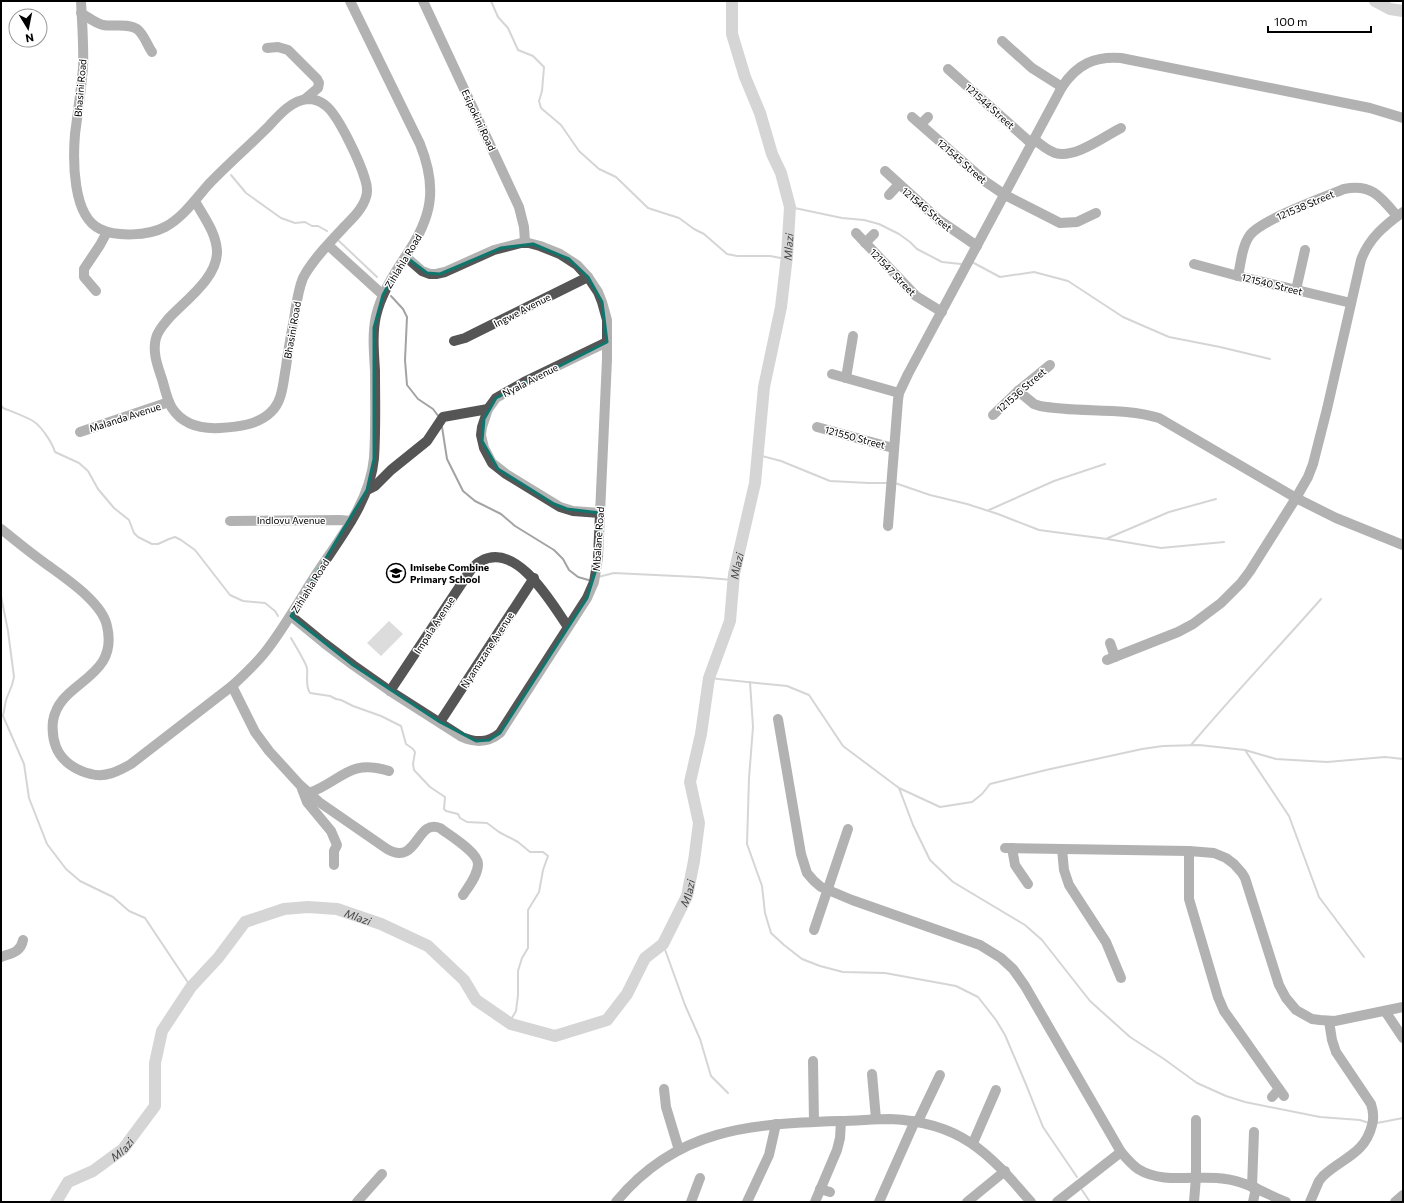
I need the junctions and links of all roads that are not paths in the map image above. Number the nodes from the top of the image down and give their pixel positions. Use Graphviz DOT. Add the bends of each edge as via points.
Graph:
graph roads {
  1 [pos="81,1"];
  2 [pos="350,1"];
  3 [pos="423,1"];
  4 [pos="81,13"];
  5 [pos="1002,41"];
  6 [pos="267,48"];
  7 [pos="152,52"];
  8 [pos="948,69"];
  9 [pos="1062,87"];
  10 [pos="305,99"];
  11 [pos="912,117"];
  12 [pos="928,117"];
  13 [pos="1403,118"];
  14 [pos="921,124"];
  15 [pos="1121,128"];
  16 [pos="1033,142"];
  17 [pos="885,171"];
  18 [pos="899,184"];
  19 [pos="889,195"];
  20 [pos="1005,195"];
  21 [pos="195,201"];
  22 [pos="1096,213"];
  23 [pos="1400,214"];
  24 [pos="107,232"];
  25 [pos="856,233"];
  26 [pos="874,234"];
  27 [pos="525,242"];
  28 [pos="865,243"];
  29 [pos="328,245"];
  30 [pos="977,246"];
  31 [pos="1305,250"];
  32 [pos="406,257"];
  33 [pos="1194,264"];
  34 [pos="1238,276"];
  35 [pos="588,277"];
  36 [pos="1296,290"];
  37 [pos="96,291"];
  38 [pos="383,294"];
  39 [pos="1351,303"];
  40 [pos="942,312"];
  41 [pos="853,336"];
  42 [pos="454,341"];
  43 [pos="607,342"];
  44 [pos="1050,365"];
  45 [pos="832,374"];
  46 [pos="846,378"];
  47 [pos="1018,391"];
  48 [pos="899,393"];
  49 [pos="170,402"];
  50 [pos="488,409"];
  51 [pos="993,415"];
  52 [pos="817,427"];
  53 [pos="80,432"];
  54 [pos="893,448"];
  55 [pos="367,490"];
  56 [pos="1296,498"];
  57 [pos="600,513"];
  58 [pos="230,521"];
  59 [pos="351,521"];
  60 [pos="888,526"];
  61 [pos="1,529"];
  62 [pos="1403,545"];
  63 [pos="534,578"];
  64 [pos="291,616"];
  65 [pos="568,627"];
  66 [pos="1110,644"];
  67 [pos="232,686"];
  68 [pos="390,691"];
  69 [pos="778,719"];
  70 [pos="440,722"];
  71 [pos="389,771"];
  72 [pos="300,785"];
  73 [pos="309,793"];
  74 [pos="848,829"];
  75 [pos="1062,849"];
  76 [pos="1189,851"];
  77 [pos="334,865"];
  78 [pos="1028,884"];
  79 [pos="827,890"];
  80 [pos="464,895"];
  81 [pos="814,930"];
  82 [pos="23,940"];
  83 [pos="1,957"];
  84 [pos="1122,971"];
  85 [pos="1403,1007"];
  86 [pos="1385,1011"];
  87 [pos="1329,1021"];
  88 [pos="1403,1038"];
  89 [pos="813,1062"];
  90 [pos="872,1074"];
  91 [pos="940,1075"];
  92 [pos="664,1089"];
  93 [pos="996,1090"];
  94 [pos="1278,1094"];
  95 [pos="876,1119"];
  96 [pos="1196,1120"];
  97 [pos="841,1121"];
  98 [pos="916,1121"];
  99 [pos="814,1122"];
  100 [pos="776,1124"];
  101 [pos="1254,1132"];
  102 [pos="973,1143"];
  103 [pos="679,1150"];
  104 [pos="1121,1152"];
  105 [pos="1005,1171"];
  106 [pos="382,1174"];
  107 [pos="700,1178"];
  108 [pos="1196,1178"];
  109 [pos="1254,1188"];
  110 [pos="820,1189"];
  111 [pos="830,1192"];
  112 [pos="1403,1195"];
  113 [pos="357,1202"];
  114 [pos="616,1202"];
  115 [pos="691,1202"];
  116 [pos="747,1202"];
  117 [pos="815,1202"];
  118 [pos="879,1202"];
  119 [pos="967,1202"];
  120 [pos="1031,1202"];
  121 [pos="1057,1202"];
  122 [pos="1194,1202"];
  123 [pos="1253,1202"];
  124 [pos="1286,1202"];
  125 [pos="1310,1202"];
  126 [pos="1395,1202"];
  1 -- 4 [label="street, Bhasini Road"];
  2 -- 32 [label="street, Zihlahla Road" via="420,144 429,172 431,193 427,216"];
  3 -- 27 [label="street, Esipokini Road" via="519,207"];
  4 -- 7 [label="street" via="104,25 136,29"];
  4 -- 24 [label="street, Bhasini Road" via="83,68 74,150 75,173 87,218 95,227"];
  5 -- 9 [label="street" via="1032,68"];
  6 -- 10 [label="street" via="278,47 288,50 317,79 318,88"];
  8 -- 16 [label="street, 121544 Street"];
  9 -- 13 [label="street" via="1071,74 1086,63 1100,58 1121,58 1370,108"];
  9 -- 16 [label="street"];
  10 -- 21 [label="street, Bhasini Road" via="296,102 276,118"];
  10 -- 29 [label="street, Bhasini Road" via="323,103 336,118 366,184 367,196 360,209"];
  11 -- 14 [label="street, 121545 Street"];
  12 -- 14 [label="street"];
  14 -- 20 [label="street, 121545 Street" via="986,182"];
  15 -- 16 [label="street, 121544 Street" via="1075,152 1065,154 1051,152"];
  16 -- 20 [label="street"];
  17 -- 18 [label="street, 121546 Street"];
  18 -- 19 [label="street, 121546 Street"];
  18 -- 30 [label="street, 121546 Street" via="942,223"];
  20 -- 22 [label="street, 121545 Street" via="1060,223 1077,222"];
  20 -- 30 [label="street"];
  21 -- 24 [label="street, Bhasini Road" via="174,221 158,230 131,234"];
  21 -- 49 [label="street, Bhasini Road" via="213,235 217,251 215,265 206,280 157,334 155,352 158,369"];
  23 -- 34 [label="street, 121538 Street" via="1372,191 1356,187 1344,188 1256,228 1245,245"];
  23 -- 39 [label="street" via="1375,235 1367,246"];
  24 -- 37 [label="street" via="84,269 84,277"];
  25 -- 28 [label="street, 121547 Street"];
  26 -- 28 [label="street, 121547 Street"];
  27 -- 32 [label="street" via="494,250 440,274 426,273"];
  27 -- 35 [label="street, Mbalane Road" via="560,254 577,265"];
  28 -- 40 [label="street, 121547 Street" via="916,296"];
  29 -- 38 [label="street"];
  29 -- 49 [label="street, Bhasini Road" via="306,273 300,286 282,388 272,412 249,424 206,428 188,423 175,411"];
  30 -- 40 [label="street"];
  31 -- 36 [label="street"];
  32 -- 38 [label="street, Zihlahla Road"];
  33 -- 34 [label="street, 121540 Street"];
  34 -- 36 [label="street, 121540 Street"];
  35 -- 42 [label="street, Ingwe Avenue" via="466,338"];
  35 -- 43 [label="street, Mbalane Road" via="604,307"];
  36 -- 39 [label="street, 121540 Street"];
  38 -- 55 [label="street, Zihlahla Road" via="374,328 374,459"];
  39 -- 56 [label="street" via="1312,464"];
  40 -- 48 [label="street"];
  41 -- 46 [label="street"];
  43 -- 50 [label="street, Nyala Avenue" via="504,393 496,398"];
  43 -- 57 [label="street, Mbalane Road"];
  44 -- 47 [label="street, 121536 Street"];
  45 -- 46 [label="street"];
  46 -- 48 [label="street"];
  47 -- 51 [label="street, 121536 Street"];
  47 -- 56 [label="street" via="1040,406 1159,418"];
  48 -- 54 [label="street"];
  49 -- 53 [label="street, Malanda Avenue"];
  50 -- 55 [label="street" via="443,417 428,441"];
  50 -- 57 [label="street, Nyala Avenue" via="482,427 482,442 498,469 560,507 573,511"];
  52 -- 54 [label="street, 121550 Street"];
  54 -- 60 [label="street"];
  55 -- 59 [label="street, Zihlahla Road"];
  56 -- 62 [label="street" via="1336,518"];
  56 -- 66 [label="street" via="1250,571 1221,603 1178,632 1111,659"];
  57 -- 65 [label="street, Mbalane Road" via="594,582"];
  58 -- 59 [label="street, Indlovu Avenue"];
  59 -- 64 [label="street, Zihlahla Road"];
  61 -- 67 [label="street, Zihlahla Road" via="57,570 99,609 107,624 107,654 92,673 68,693 55,711 53,719 56,749 72,766 93,775 118,771 131,764"];
  63 -- 65 [label="street, Impala Avenue"];
  63 -- 68 [label="street, Impala Avenue" via="519,566 501,558 486,559 477,563"];
  63 -- 70 [label="street, Nyamazane Avenue"];
  64 -- 67 [label="street, Zihlahla Road" via="262,656"];
  64 -- 68 [label="street, Mbalane Road" via="324,644"];
  65 -- 70 [label="street, Mbalane Road" via="496,737 483,741 470,740"];
  67 -- 72 [label="street" via="255,732"];
  68 -- 70 [label="street, Mbalane Road"];
  69 -- 79 [label="street" via="803,861 810,877"];
  71 -- 73 [label="street" via="371,766 356,768"];
  72 -- 73 [label="street"];
  72 -- 77 [label="street" via="307,802 333,835 337,845 334,851"];
  73 -- 80 [label="street" via="327,808 396,853 409,850 428,828 440,828 477,859 476,873"];
  74 -- 79 [label="street"];
  75 -- 76 [label="street"];
  75 -- 78 [label="street" via="1009,848 1015,865"];
  75 -- 84 [label="street" via="1064,870 1069,885"];
  76 -- 87 [label="street" via="1220,855 1242,873 1286,998 1296,1010 1312,1019"];
  76 -- 94 [label="street" via="1189,899 1218,997 1224,1011"];
  79 -- 81 [label="street"];
  79 -- 104 [label="street" via="980,945 1001,958 1025,986"];
  82 -- 83 [label="street" via="18,950"];
  85 -- 86 [label="street"];
  86 -- 87 [label="street"];
  86 -- 88 [label="street"];
  87 -- 125 [label="street" via="1336,1052 1371,1104 1373,1123 1364,1144 1319,1181"];
  89 -- 99 [label="street"];
  90 -- 95 [label="street"];
  91 -- 98 [label="street"];
  92 -- 103 [label="street" via="666,1107"];
  93 -- 102 [label="street"];
  95 -- 97 [label="street"];
  95 -- 98 [label="street"];
  96 -- 108 [label="street"];
  97 -- 99 [label="street"];
  97 -- 110 [label="street" via="837,1150"];
  98 -- 102 [label="street" via="944,1129"];
  98 -- 118 [label="street"];
  99 -- 100 [label="street"];
  100 -- 103 [label="street" via="750,1126 719,1133"];
  100 -- 116 [label="street" via="769,1155"];
  101 -- 109 [label="street"];
  102 -- 105 [label="street"];
  103 -- 114 [label="street" via="644,1173"];
  104 -- 108 [label="street" via="1134,1166 1153,1176"];
  104 -- 121 [label="street"];
  105 -- 119 [label="street"];
  105 -- 120 [label="street"];
  106 -- 113 [label="street"];
  107 -- 115 [label="street"];
  108 -- 109 [label="street" via="1226,1179"];
  108 -- 122 [label="street"];
  109 -- 123 [label="street"];
  109 -- 124 [label="street"];
  110 -- 111 [label="street"];
  110 -- 117 [label="street"];
  112 -- 126 [label="street"];
}
